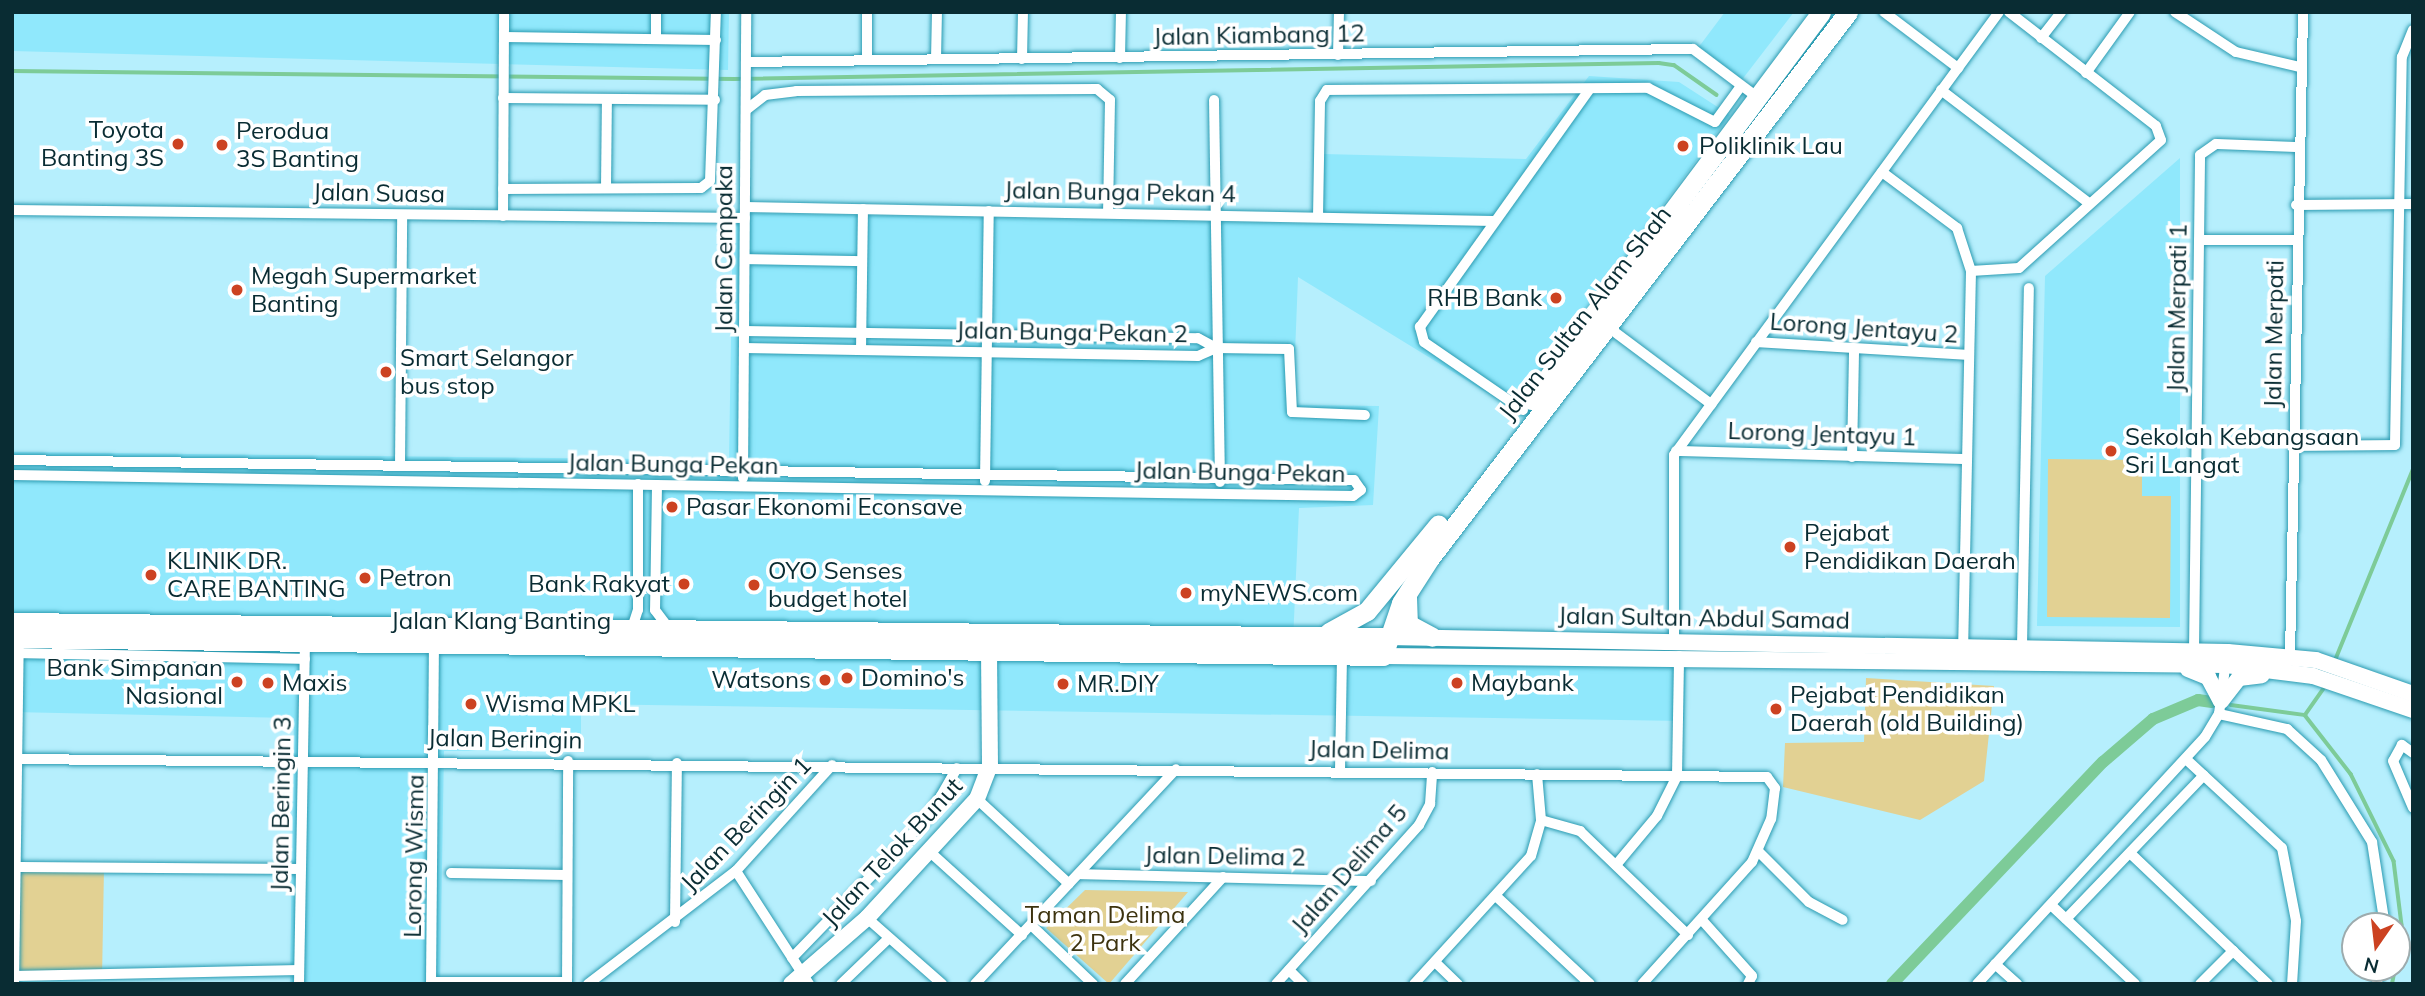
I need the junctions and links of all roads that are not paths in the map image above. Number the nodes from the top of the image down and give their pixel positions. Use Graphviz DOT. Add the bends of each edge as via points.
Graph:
graph roads {
  1 [pos="504,12"];
  2 [pos="656,12"];
  3 [pos="716,12"];
  4 [pos="746,12"];
  5 [pos="867,12"];
  6 [pos="937,12"];
  7 [pos="1023,12"];
  8 [pos="1121,12"];
  9 [pos="1339,12"];
  10 [pos="1821,12"];
  11 [pos="1848,12"];
  12 [pos="1884,12"];
  13 [pos="1999,12"];
  14 [pos="2009,12"];
  15 [pos="2061,12"];
  16 [pos="2130,12"];
  17 [pos="2175,12"];
  18 [pos="2303,12"];
  19 [pos="2413,30"];
  20 [pos="504,37"];
  21 [pos="2041,38"];
  22 [pos="656,39"];
  23 [pos="716,40"];
  24 [pos="1338,55"];
  25 [pos="1120,58"];
  26 [pos="1023,59"];
  27 [pos="867,60"];
  28 [pos="936,60"];
  29 [pos="746,61"];
  30 [pos="2300,67"];
  31 [pos="1958,68"];
  32 [pos="2086,73"];
  33 [pos="1741,86"];
  34 [pos="1590,89"];
  35 [pos="1941,90"];
  36 [pos="504,93"];
  37 [pos="715,96"];
  38 [pos="1757,97"];
  39 [pos="607,99"];
  40 [pos="1214,100"];
  41 [pos="746,110"];
  42 [pos="2297,147"];
  43 [pos="1881,172"];
  44 [pos="607,188"];
  45 [pos="503,189"];
  46 [pos="2089,202"];
  47 [pos="2401,204"];
  48 [pos="2413,204"];
  49 [pos="2296,205"];
  50 [pos="863,209"];
  51 [pos="12,210"];
  52 [pos="989,211"];
  53 [pos="745,213"];
  54 [pos="1108,213"];
  55 [pos="402,215"];
  56 [pos="1212,215"];
  57 [pos="502,216"];
  58 [pos="1318,217"];
  59 [pos="1494,221"];
  60 [pos="2199,240"];
  61 [pos="2296,240"];
  62 [pos="745,259"];
  63 [pos="862,261"];
  64 [pos="1971,271"];
  65 [pos="2029,288"];
  66 [pos="2399,302"];
  67 [pos="2413,302"];
  68 [pos="1598,320"];
  69 [pos="744,331"];
  70 [pos="861,332"];
  71 [pos="987,335"];
  72 [pos="1756,342"];
  73 [pos="744,348"];
  74 [pos="1216,348"];
  75 [pos="861,350"];
  76 [pos="1854,350"];
  77 [pos="987,352"];
  78 [pos="1969,355"];
  79 [pos="1711,404"];
  80 [pos="1523,410"];
  81 [pos="1365,415"];
  82 [pos="2294,446"];
  83 [pos="1676,451"];
  84 [pos="1852,457"];
  85 [pos="1967,459"];
  86 [pos="12,460"];
  87 [pos="288,464"];
  88 [pos="400,466"];
  89 [pos="743,472"];
  90 [pos="12,475"];
  91 [pos="985,476"];
  92 [pos="1220,478"];
  93 [pos="288,479"];
  94 [pos="638,484"];
  95 [pos="657,485"];
  96 [pos="742,486"];
  97 [pos="985,489"];
  98 [pos="1220,492"];
  99 [pos="1408,589"];
  100 [pos="1385,593"];
  101 [pos="632,628"];
  102 [pos="670,628"];
  103 [pos="1318,636"];
  104 [pos="1432,637"];
  105 [pos="16,638"];
  106 [pos="989,640"];
  107 [pos="305,643"];
  108 [pos="434,645"];
  109 [pos="1376,646"];
  110 [pos="1963,646"];
  111 [pos="2022,646"];
  112 [pos="1677,648"];
  113 [pos="2194,652"];
  114 [pos="1342,656"];
  115 [pos="2227,659"];
  116 [pos="2158,664"];
  117 [pos="2289,664"];
  118 [pos="2341,675"];
  119 [pos="2413,694"];
  120 [pos="2220,707"];
  121 [pos="2413,710"];
  122 [pos="2413,753"];
  123 [pos="303,757"];
  124 [pos="19,759"];
  125 [pos="436,759"];
  126 [pos="2188,760"];
  127 [pos="568,761"];
  128 [pos="677,763"];
  129 [pos="832,765"];
  130 [pos="990,765"];
  131 [pos="957,768"];
  132 [pos="1176,769"];
  133 [pos="1340,771"];
  134 [pos="1432,772"];
  135 [pos="1537,774"];
  136 [pos="2204,775"];
  137 [pos="1677,776"];
  138 [pos="977,799"];
  139 [pos="2413,808"];
  140 [pos="1541,820"];
  141 [pos="1758,851"];
  142 [pos="16,852"];
  143 [pos="930,852"];
  144 [pos="2130,853"];
  145 [pos="1616,865"];
  146 [pos="20,867"];
  147 [pos="301,869"];
  148 [pos="736,871"];
  149 [pos="451,873"];
  150 [pos="1079,874"];
  151 [pos="567,875"];
  152 [pos="1223,877"];
  153 [pos="1371,881"];
  154 [pos="1069,884"];
  155 [pos="1497,897"];
  156 [pos="2051,905"];
  157 [pos="2383,912"];
  158 [pos="867,918"];
  159 [pos="2066,919"];
  160 [pos="1702,920"];
  161 [pos="1843,920"];
  162 [pos="675,922"];
  163 [pos="1031,925"];
  164 [pos="1022,935"];
  165 [pos="1688,935"];
  166 [pos="889,938"];
  167 [pos="2234,951"];
  168 [pos="792,958"];
  169 [pos="1435,962"];
  170 [pos="1995,964"];
  171 [pos="299,970"];
  172 [pos="1289,970"];
  173 [pos="14,980"];
  174 [pos="801,981"];
  175 [pos="431,983"];
  176 [pos="566,983"];
  177 [pos="299,984"];
  178 [pos="587,984"];
  179 [pos="841,984"];
  180 [pos="942,984"];
  181 [pos="975,984"];
  182 [pos="1094,984"];
  183 [pos="1125,984"];
  184 [pos="1276,984"];
  185 [pos="1303,984"];
  186 [pos="1414,984"];
  187 [pos="1458,984"];
  188 [pos="1590,984"];
  189 [pos="1642,984"];
  190 [pos="1748,984"];
  191 [pos="1977,984"];
  192 [pos="2017,984"];
  193 [pos="2135,984"];
  194 [pos="2200,984"];
  195 [pos="2268,984"];
  196 [pos="2292,984"];
  1 -- 20 [label="street"];
  2 -- 22 [label="street"];
  3 -- 23 [label="street"];
  4 -- 29 [label="street, Jalan Cempaka"];
  5 -- 27 [label="street"];
  6 -- 28 [label="street"];
  7 -- 26 [label="street"];
  8 -- 25 [label="street"];
  9 -- 24 [label="street"];
  10 -- 38 [label="highway, Jalan Sultan Alam Shah"];
  11 -- 68 [label="highway, Jalan Sultan Alam Shah"];
  12 -- 31 [label="street"];
  13 -- 31 [label="street"];
  14 -- 21 [label="street"];
  15 -- 21 [label="street"];
  16 -- 32 [label="street"];
  17 -- 30 [label="street" via="2236,52"];
  18 -- 30 [label="street, Jalan Merpati"];
  19 -- 47 [label="street" via="2402,57"];
  20 -- 22 [label="street"];
  20 -- 36 [label="street"];
  21 -- 32 [label="street"];
  22 -- 23 [label="street"];
  23 -- 37 [label="street"];
  24 -- 25 [label="street, Jalan Kiambang 12"];
  24 -- 33 [label="street, Jalan Kiambang 12" via="1693,49"];
  25 -- 26 [label="street, Jalan Kiambang 12"];
  26 -- 28 [label="street, Jalan Kiambang 12"];
  27 -- 28 [label="street, Jalan Kiambang 12"];
  27 -- 29 [label="street, Jalan Kiambang 12"];
  29 -- 41 [label="street, Jalan Cempaka"];
  30 -- 42 [label="street, Jalan Merpati"];
  31 -- 35 [label="street"];
  32 -- 46 [label="street" via="2161,134 2159,144"];
  33 -- 34 [label="street" via="1715,122 1648,88"];
  33 -- 38 [label="street, Jalan Kiambang 12"];
  34 -- 58 [label="street" via="1327,90 1320,102"];
  34 -- 59 [label="street"];
  35 -- 43 [label="street"];
  35 -- 46 [label="street"];
  36 -- 39 [label="street"];
  36 -- 45 [label="street"];
  37 -- 39 [label="street"];
  37 -- 44 [label="street" via="710,181 701,188"];
  38 -- 68 [label="highway, Jalan Sultan Alam Shah"];
  39 -- 44 [label="street"];
  40 -- 56 [label="street"];
  41 -- 53 [label="street, Jalan Cempaka"];
  41 -- 54 [label="street" via="765,95 796,90 1097,89 1110,100"];
  42 -- 49 [label="street, Jalan Merpati"];
  42 -- 60 [label="street, Jalan Merpati 1" via="2216,144 2200,155"];
  43 -- 64 [label="street" via="1957,228"];
  43 -- 72 [label="street"];
  44 -- 45 [label="street"];
  45 -- 57 [label="street"];
  46 -- 64 [label="street" via="2019,268"];
  47 -- 48 [label="street"];
  47 -- 49 [label="street"];
  47 -- 66 [label="street"];
  49 -- 61 [label="street, Jalan Merpati"];
  50 -- 52 [label="street, Jalan Bunga Pekan 4"];
  50 -- 53 [label="street, Jalan Bunga Pekan 4"];
  50 -- 63 [label="street"];
  51 -- 55 [label="street, Jalan Suasa"];
  52 -- 54 [label="street, Jalan Bunga Pekan 4"];
  52 -- 71 [label="street"];
  53 -- 57 [label="street, Jalan Suasa"];
  53 -- 62 [label="street, Jalan Cempaka"];
  54 -- 56 [label="street, Jalan Bunga Pekan 4"];
  55 -- 57 [label="street, Jalan Suasa"];
  55 -- 88 [label="street"];
  56 -- 58 [label="street, Jalan Bunga Pekan 4"];
  56 -- 74 [label="street"];
  58 -- 59 [label="street, Jalan Bunga Pekan 4"];
  59 -- 80 [label="street" via="1423,318 1419,334"];
  60 -- 61 [label="street"];
  60 -- 113 [label="street, Jalan Merpati 1"];
  61 -- 82 [label="street, Jalan Merpati"];
  62 -- 63 [label="street"];
  62 -- 69 [label="street, Jalan Cempaka"];
  63 -- 70 [label="street"];
  64 -- 78 [label="street"];
  65 -- 111 [label="street"];
  66 -- 67 [label="street"];
  66 -- 82 [label="street" via="2395,445"];
  68 -- 79 [label="street"];
  68 -- 80 [label="highway, Jalan Sultan Alam Shah"];
  68 -- 99 [label="highway, Jalan Sultan Alam Shah"];
  69 -- 70 [label="street, Jalan Bunga Pekan 2"];
  69 -- 73 [label="street, Jalan Cempaka"];
  70 -- 71 [label="street, Jalan Bunga Pekan 2"];
  70 -- 75 [label="street"];
  71 -- 74 [label="street, Jalan Bunga Pekan 2" via="1198,338"];
  71 -- 77 [label="street"];
  72 -- 76 [label="street, Lorong Jentayu 2"];
  72 -- 79 [label="street"];
  73 -- 75 [label="street, Jalan Bunga Pekan 2"];
  73 -- 89 [label="street, Jalan Cempaka"];
  74 -- 77 [label="street, Jalan Bunga Pekan 2" via="1198,356"];
  74 -- 81 [label="street" via="1289,349 1292,412"];
  74 -- 92 [label="street"];
  75 -- 77 [label="street, Jalan Bunga Pekan 2"];
  76 -- 78 [label="street, Lorong Jentayu 2"];
  76 -- 84 [label="street"];
  77 -- 91 [label="street"];
  78 -- 85 [label="street"];
  79 -- 83 [label="street"];
  80 -- 100 [label="highway, Jalan Sultan Alam Shah"];
  82 -- 117 [label="street, Jalan Merpati"];
  83 -- 84 [label="street, Lorong Jentayu 1"];
  83 -- 112 [label="street"];
  84 -- 85 [label="street, Lorong Jentayu 1"];
  85 -- 110 [label="street"];
  86 -- 87 [label="street, Jalan Bunga Pekan"];
  87 -- 88 [label="street, Jalan Bunga Pekan"];
  87 -- 93 [label="street"];
  88 -- 89 [label="street, Jalan Bunga Pekan"];
  89 -- 91 [label="street, Jalan Bunga Pekan"];
  89 -- 96 [label="street, Jalan Cempaka"];
  90 -- 93 [label="street, Jalan Bunga Pekan"];
  91 -- 92 [label="street, Jalan Bunga Pekan"];
  91 -- 97 [label="street"];
  92 -- 98 [label="street"];
  92 -- 98 [label="street, Jalan Bunga Pekan" via="1354,480 1361,490 1353,496"];
  93 -- 94 [label="street, Jalan Bunga Pekan"];
  94 -- 95 [label="street, Jalan Bunga Pekan"];
  94 -- 101 [label="street"];
  95 -- 96 [label="street, Jalan Bunga Pekan"];
  95 -- 102 [label="street" via="655,610"];
  96 -- 97 [label="street, Jalan Bunga Pekan"];
  97 -- 98 [label="street, Jalan Bunga Pekan"];
  99 -- 104 [label="highway" via="1408,624"];
  99 -- 109 [label="highway, Jalan Sultan Alam Shah"];
  100 -- 103 [label="highway" via="1357,620"];
  100 -- 109 [label="highway"];
  101 -- 102 [label="highway, Jalan Klang Banting"];
  101 -- 107 [label="highway, Jalan Klang Banting"];
  102 -- 106 [label="highway, Jalan Klang Banting"];
  103 -- 106 [label="highway, Jalan Sultan Abdul Samad"];
  103 -- 109 [label="highway, Jalan Sultan Abdul Samad"];
  104 -- 109 [label="main road, Jalan Sultan Abdul Samad"];
  104 -- 112 [label="main road, Jalan Sultan Abdul Samad"];
  105 -- 107 [label="highway, Jalan Klang Banting"];
  105 -- 124 [label="street"];
  106 -- 108 [label="highway, Jalan Klang Banting"];
  106 -- 114 [label="highway, Jalan Sultan Abdul Samad"];
  106 -- 130 [label="main road, Jalan Telok Bunut"];
  107 -- 108 [label="highway, Jalan Klang Banting"];
  107 -- 123 [label="street, Jalan Beringin 3"];
  108 -- 125 [label="street, Lorong Wisma"];
  109 -- 112 [label="main road, Jalan Sultan Abdul Samad"];
  109 -- 114 [label="highway, Jalan Sultan Abdul Samad"];
  110 -- 111 [label="main road, Jalan Sultan Abdul Samad"];
  110 -- 112 [label="main road, Jalan Sultan Abdul Samad"];
  111 -- 113 [label="main road, Jalan Sultan Abdul Samad"];
  112 -- 116 [label="main road, Jalan Sultan Abdul Samad"];
  112 -- 137 [label="street"];
  113 -- 115 [label="main road, Jalan Sultan Abdul Samad"];
  114 -- 133 [label="street"];
  115 -- 116 [label="main road, Jalan Sultan Abdul Samad"];
  115 -- 117 [label="main road, Jalan Sultan Abdul Samad"];
  115 -- 120 [label="street"];
  116 -- 120 [label="main road" via="2208,677"];
  117 -- 118 [label="main road, Jalan Sultan Abdul Samad"];
  117 -- 120 [label="main road" via="2239,678"];
  118 -- 119 [label="main road, Jalan Sultan Abdul Samad"];
  118 -- 121 [label="main road, Jalan Sultan Abdul Samad"];
  120 -- 126 [label="street"];
  120 -- 157 [label="street" via="2287,729 2321,760 2372,842"];
  122 -- 139 [label="street" via="2402,745 2393,754 2394,770"];
  123 -- 124 [label="street, Jalan Beringin"];
  123 -- 125 [label="street, Jalan Beringin"];
  123 -- 147 [label="street, Jalan Beringin 3"];
  124 -- 142 [label="street"];
  125 -- 127 [label="street, Jalan Beringin"];
  125 -- 175 [label="street, Lorong Wisma"];
  126 -- 136 [label="street"];
  126 -- 156 [label="street"];
  127 -- 128 [label="street, Jalan Beringin"];
  127 -- 151 [label="street"];
  128 -- 129 [label="street, Jalan Beringin"];
  128 -- 162 [label="street"];
  129 -- 131 [label="street, Jalan Beringin"];
  129 -- 148 [label="street, Jalan Beringin 1"];
  130 -- 131 [label="street, Jalan Beringin"];
  130 -- 132 [label="street, Jalan Delima"];
  130 -- 138 [label="main road, Jalan Telok Bunut"];
  131 -- 168 [label="street" via="930,815"];
  132 -- 133 [label="street, Jalan Delima"];
  132 -- 150 [label="street"];
  133 -- 134 [label="street, Jalan Delima"];
  134 -- 135 [label="street, Jalan Delima"];
  134 -- 153 [label="street, Jalan Delima 5" via="1424,816"];
  135 -- 137 [label="street, Jalan Delima"];
  135 -- 140 [label="street"];
  136 -- 144 [label="street"];
  136 -- 196 [label="street" via="2282,848 2297,921"];
  137 -- 141 [label="street, Jalan Delima" via="1767,778 1775,788"];
  137 -- 145 [label="street" via="1657,816"];
  138 -- 143 [label="main road, Jalan Telok Bunut"];
  138 -- 154 [label="street"];
  140 -- 145 [label="street" via="1580,831"];
  140 -- 155 [label="street" via="1531,856"];
  141 -- 160 [label="street"];
  141 -- 161 [label="street" via="1808,902"];
  142 -- 146 [label="street"];
  143 -- 158 [label="main road, Jalan Telok Bunut"];
  143 -- 164 [label="street"];
  144 -- 159 [label="street"];
  144 -- 167 [label="street"];
  145 -- 165 [label="street"];
  146 -- 147 [label="street"];
  146 -- 173 [label="street"];
  147 -- 171 [label="street, Jalan Beringin 3"];
  148 -- 162 [label="street, Jalan Beringin 1"];
  148 -- 168 [label="street"];
  149 -- 151 [label="street"];
  150 -- 152 [label="street, Jalan Delima 2"];
  150 -- 154 [label="street"];
  151 -- 176 [label="street"];
  152 -- 153 [label="street, Jalan Delima 2"];
  152 -- 183 [label="street"];
  153 -- 172 [label="street, Jalan Delima 5"];
  154 -- 163 [label="street"];
  155 -- 169 [label="street"];
  155 -- 188 [label="street"];
  156 -- 159 [label="street"];
  156 -- 170 [label="street"];
  158 -- 166 [label="street"];
  158 -- 174 [label="main road, Jalan Telok Bunut"];
  159 -- 193 [label="street"];
  160 -- 165 [label="street"];
  160 -- 190 [label="street" via="1752,976"];
  162 -- 178 [label="street, Jalan Beringin 1"];
  163 -- 164 [label="street"];
  163 -- 182 [label="street"];
  164 -- 181 [label="street"];
  165 -- 189 [label="street"];
  166 -- 179 [label="street"];
  166 -- 180 [label="street"];
  167 -- 194 [label="street"];
  167 -- 195 [label="street"];
  168 -- 174 [label="street"];
  169 -- 186 [label="street"];
  169 -- 187 [label="street"];
  170 -- 191 [label="street"];
  170 -- 192 [label="street"];
  171 -- 173 [label="street"];
  171 -- 177 [label="street, Jalan Beringin 3"];
  172 -- 184 [label="street, Jalan Delima 5"];
  172 -- 185 [label="street"];
  175 -- 176 [label="street"];
}
